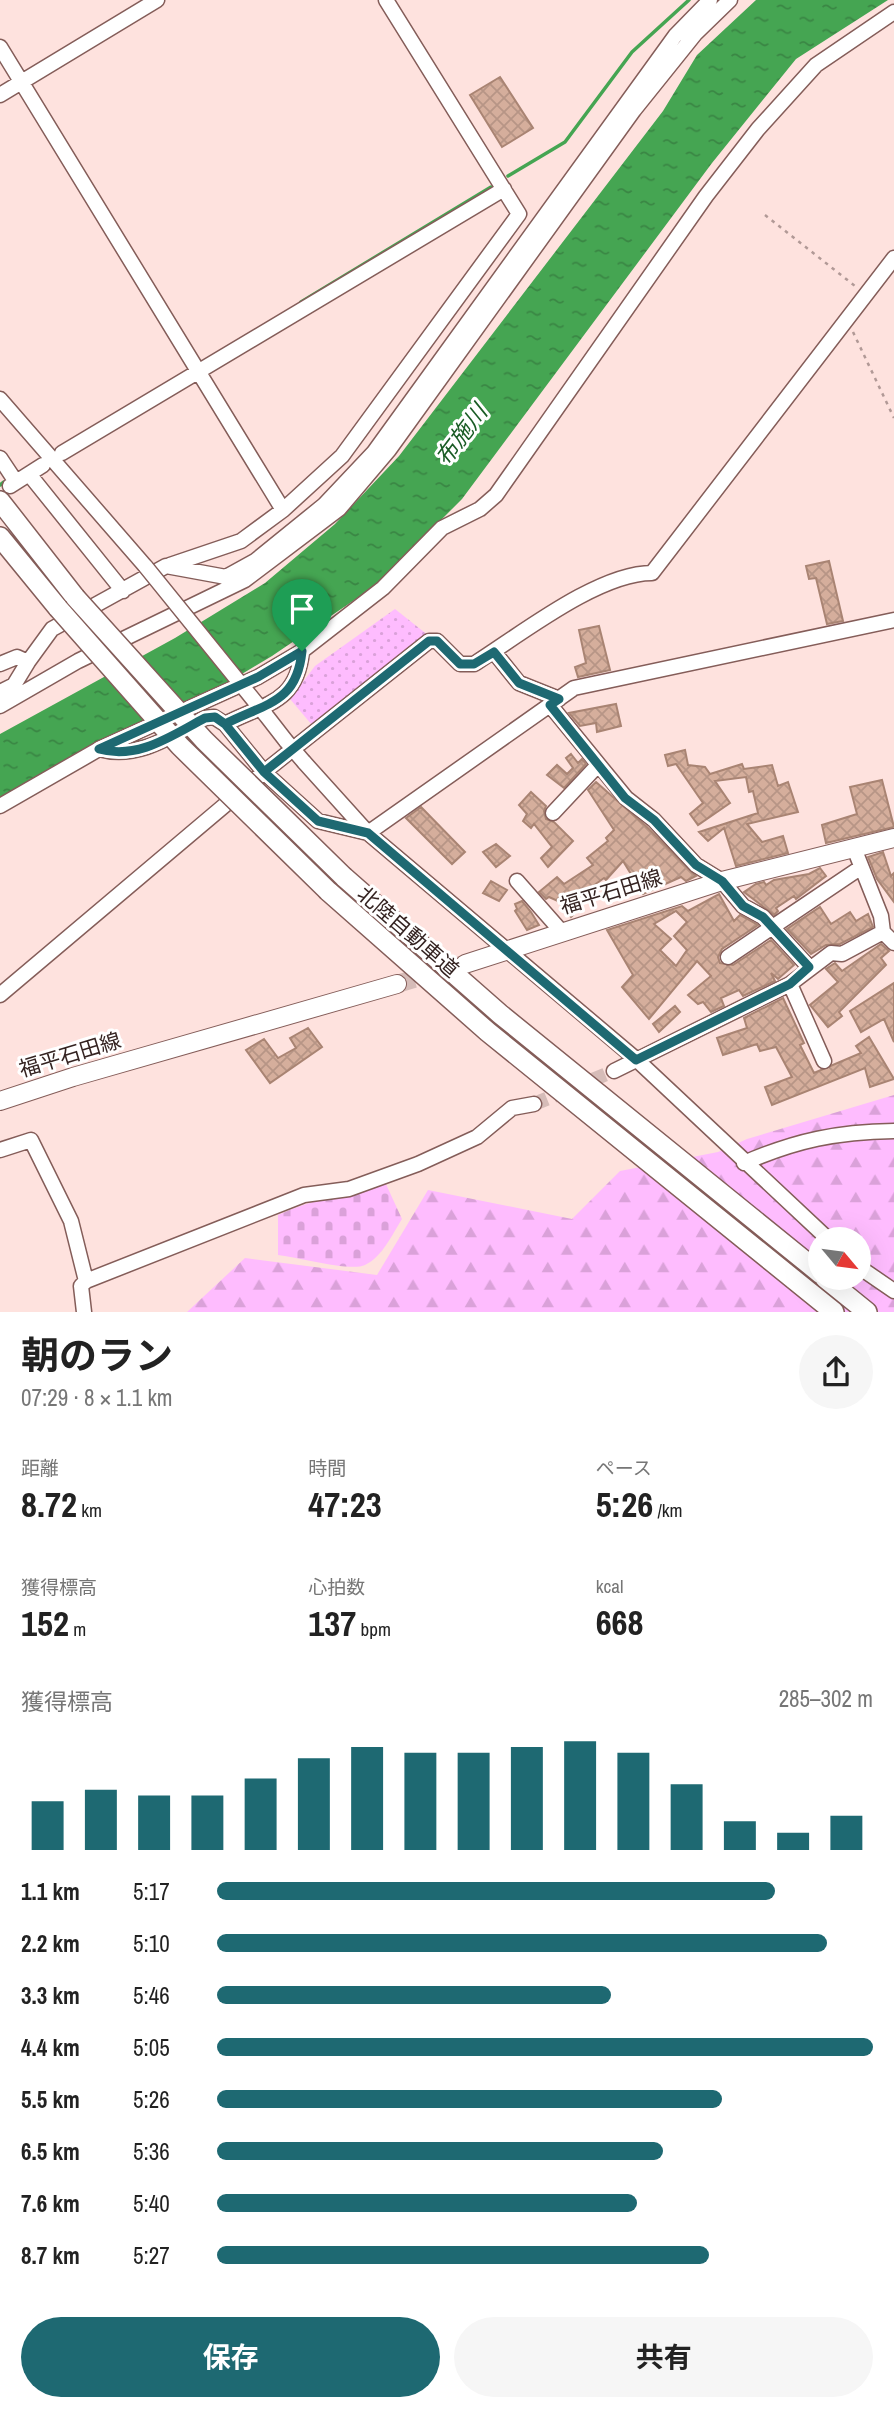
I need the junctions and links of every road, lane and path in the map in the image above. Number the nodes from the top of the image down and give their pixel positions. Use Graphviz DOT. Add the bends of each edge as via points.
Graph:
graph roads {
  1 [pos="157,0"];
  2 [pos="387,0"];
  3 [pos="710,0"];
  4 [pos="730,0"];
  5 [pos="894,12"];
  6 [pos="0,47"];
  7 [pos="21,82"];
  8 [pos="0,95"];
  9 [pos="504,189"];
  10 [pos="765,215"];
  11 [pos="894,258"];
  12 [pos="866,295"];
  13 [pos="847,320"];
  14 [pos="199,374"];
  15 [pos="0,399"];
  16 [pos="894,418"];
  17 [pos="62,453"];
  18 [pos="0,458"];
  19 [pos="43,465"];
  20 [pos="12,491"];
  21 [pos="283,510"];
  22 [pos="0,537"];
  23 [pos="166,566"];
  24 [pos="123,591"];
  25 [pos="894,620"];
  26 [pos="302,651"];
  27 [pos="494,652"];
  28 [pos="28,662"];
  29 [pos="0,664"];
  30 [pos="0,692"];
  31 [pos="554,702"];
  32 [pos="0,706"];
  33 [pos="225,724"];
  34 [pos="99,749"];
  35 [pos="598,765"];
  36 [pos="264,772"];
  37 [pos="0,806"];
  38 [pos="553,813"];
  39 [pos="368,833"];
  40 [pos="894,838"];
  41 [pos="855,848"];
  42 [pos="860,868"];
  43 [pos="517,881"];
  44 [pos="722,881"];
  45 [pos="772,927"];
  46 [pos="561,931"];
  47 [pos="883,932"];
  48 [pos="894,943"];
  49 [pos="504,949"];
  50 [pos="728,957"];
  51 [pos="465,964"];
  52 [pos="809,967"];
  53 [pos="397,984"];
  54 [pos="790,984"];
  55 [pos="0,995"];
  56 [pos="636,1060"];
  57 [pos="824,1061"];
  58 [pos="614,1071"];
  59 [pos="0,1101"];
  60 [pos="534,1104"];
  61 [pos="894,1130"];
  62 [pos="0,1150"];
  63 [pos="744,1163"];
  64 [pos="815,1227"];
  65 [pos="808,1263"];
  66 [pos="872,1276"];
  67 [pos="86,1281"];
  68 [pos="840,1290"];
  69 [pos="894,1291"];
  70 [pos="84,1312"];
  71 [pos="834,1312"];
  72 [pos="867,1312"];
  1 -- 7 [label="street"];
  2 -- 9 [label="street"];
  3 -- 23 [label="street" via="675,36 374,452 324,505 255,561 226,577"];
  4 -- 32 [label="street" via="695,34 635,110 438,384 339,509 245,580 78,661"];
  5 -- 26 [label="street" via="817,65 758,129 496,495 481,509 442,528 383,588"];
  6 -- 7 [label="street"];
  7 -- 8 [label="street"];
  7 -- 14 [label="street"];
  9 -- 14 [label="street"];
  9 -- 21 [label="street" via="519,214 342,456"];
  10 -- 12 [label="path"];
  11 -- 12 [label="street"];
  12 -- 13 [label="street"];
  13 -- 16 [label="path"];
  13 -- 27 [label="street" via="652,573 638,573 592,590"];
  14 -- 17 [label="street"];
  14 -- 21 [label="street"];
  15 -- 39 [label="street, bridge"];
  18 -- 20 [label="street"];
  19 -- 20 [label="street"];
  20 -- 24 [label="street"];
  20 -- 65 [label="highway, 北陸自動車道, bridge" via="75,597 204,740 344,877 500,1014"];
  21 -- 23 [label="street" via="241,541"];
  22 -- 71 [label="highway, 北陸自動車道, bridge" via="180,746 328,891 498,1041"];
  23 -- 24 [label="street"];
  24 -- 28 [label="street" via="52,629"];
  25 -- 31 [label="street" via="574,688"];
  26 -- 33 [label="street" via="300,670 289,692"];
  26 -- 34 [label="street" via="258,677"];
  27 -- 31 [label="street" via="519,683"];
  27 -- 36 [label="street" via="474,664 460,664 437,641 429,641"];
  28 -- 29 [label="street" via="17,657"];
  28 -- 30 [label="street" via="14,684"];
  31 -- 35 [label="street"];
  31 -- 39 [label="street"];
  33 -- 34 [label="street" via="215,717 205,718 135,752"];
  33 -- 36 [label="street"];
  34 -- 37 [label="street"];
  35 -- 38 [label="street"];
  35 -- 44 [label="street" via="625,798 654,820 696,865"];
  36 -- 39 [label="street" via="318,821"];
  36 -- 55 [label="street"];
  39 -- 49 [label="street"];
  40 -- 41 [label="main road, 福平石田線"];
  41 -- 42 [label="street"];
  41 -- 44 [label="main road, 福平石田線"];
  42 -- 45 [label="street"];
  42 -- 47 [label="street" via="881,916"];
  43 -- 46 [label="street"];
  44 -- 45 [label="street" via="743,906"];
  44 -- 46 [label="main road, 福平石田線"];
  45 -- 50 [label="street"];
  45 -- 52 [label="street"];
  46 -- 49 [label="main road, 福平石田線"];
  47 -- 48 [label="street"];
  47 -- 52 [label="street"];
  49 -- 51 [label="main road, 福平石田線"];
  49 -- 56 [label="street"];
  52 -- 54 [label="street"];
  53 -- 59 [label="main road, 福平石田線"];
  54 -- 56 [label="street"];
  54 -- 57 [label="street"];
  56 -- 58 [label="street"];
  56 -- 63 [label="street"];
  60 -- 67 [label="street" via="512,1108 477,1137 418,1164 349,1189 304,1195"];
  61 -- 63 [label="street" via="828,1134 785,1145"];
  62 -- 67 [label="street" via="31,1140 71,1221"];
  63 -- 64 [label="street"];
  66 -- 69 [label="street"];
  67 -- 70 [label="street" via="81,1286"];
  68 -- 72 [label="highway"];
}
